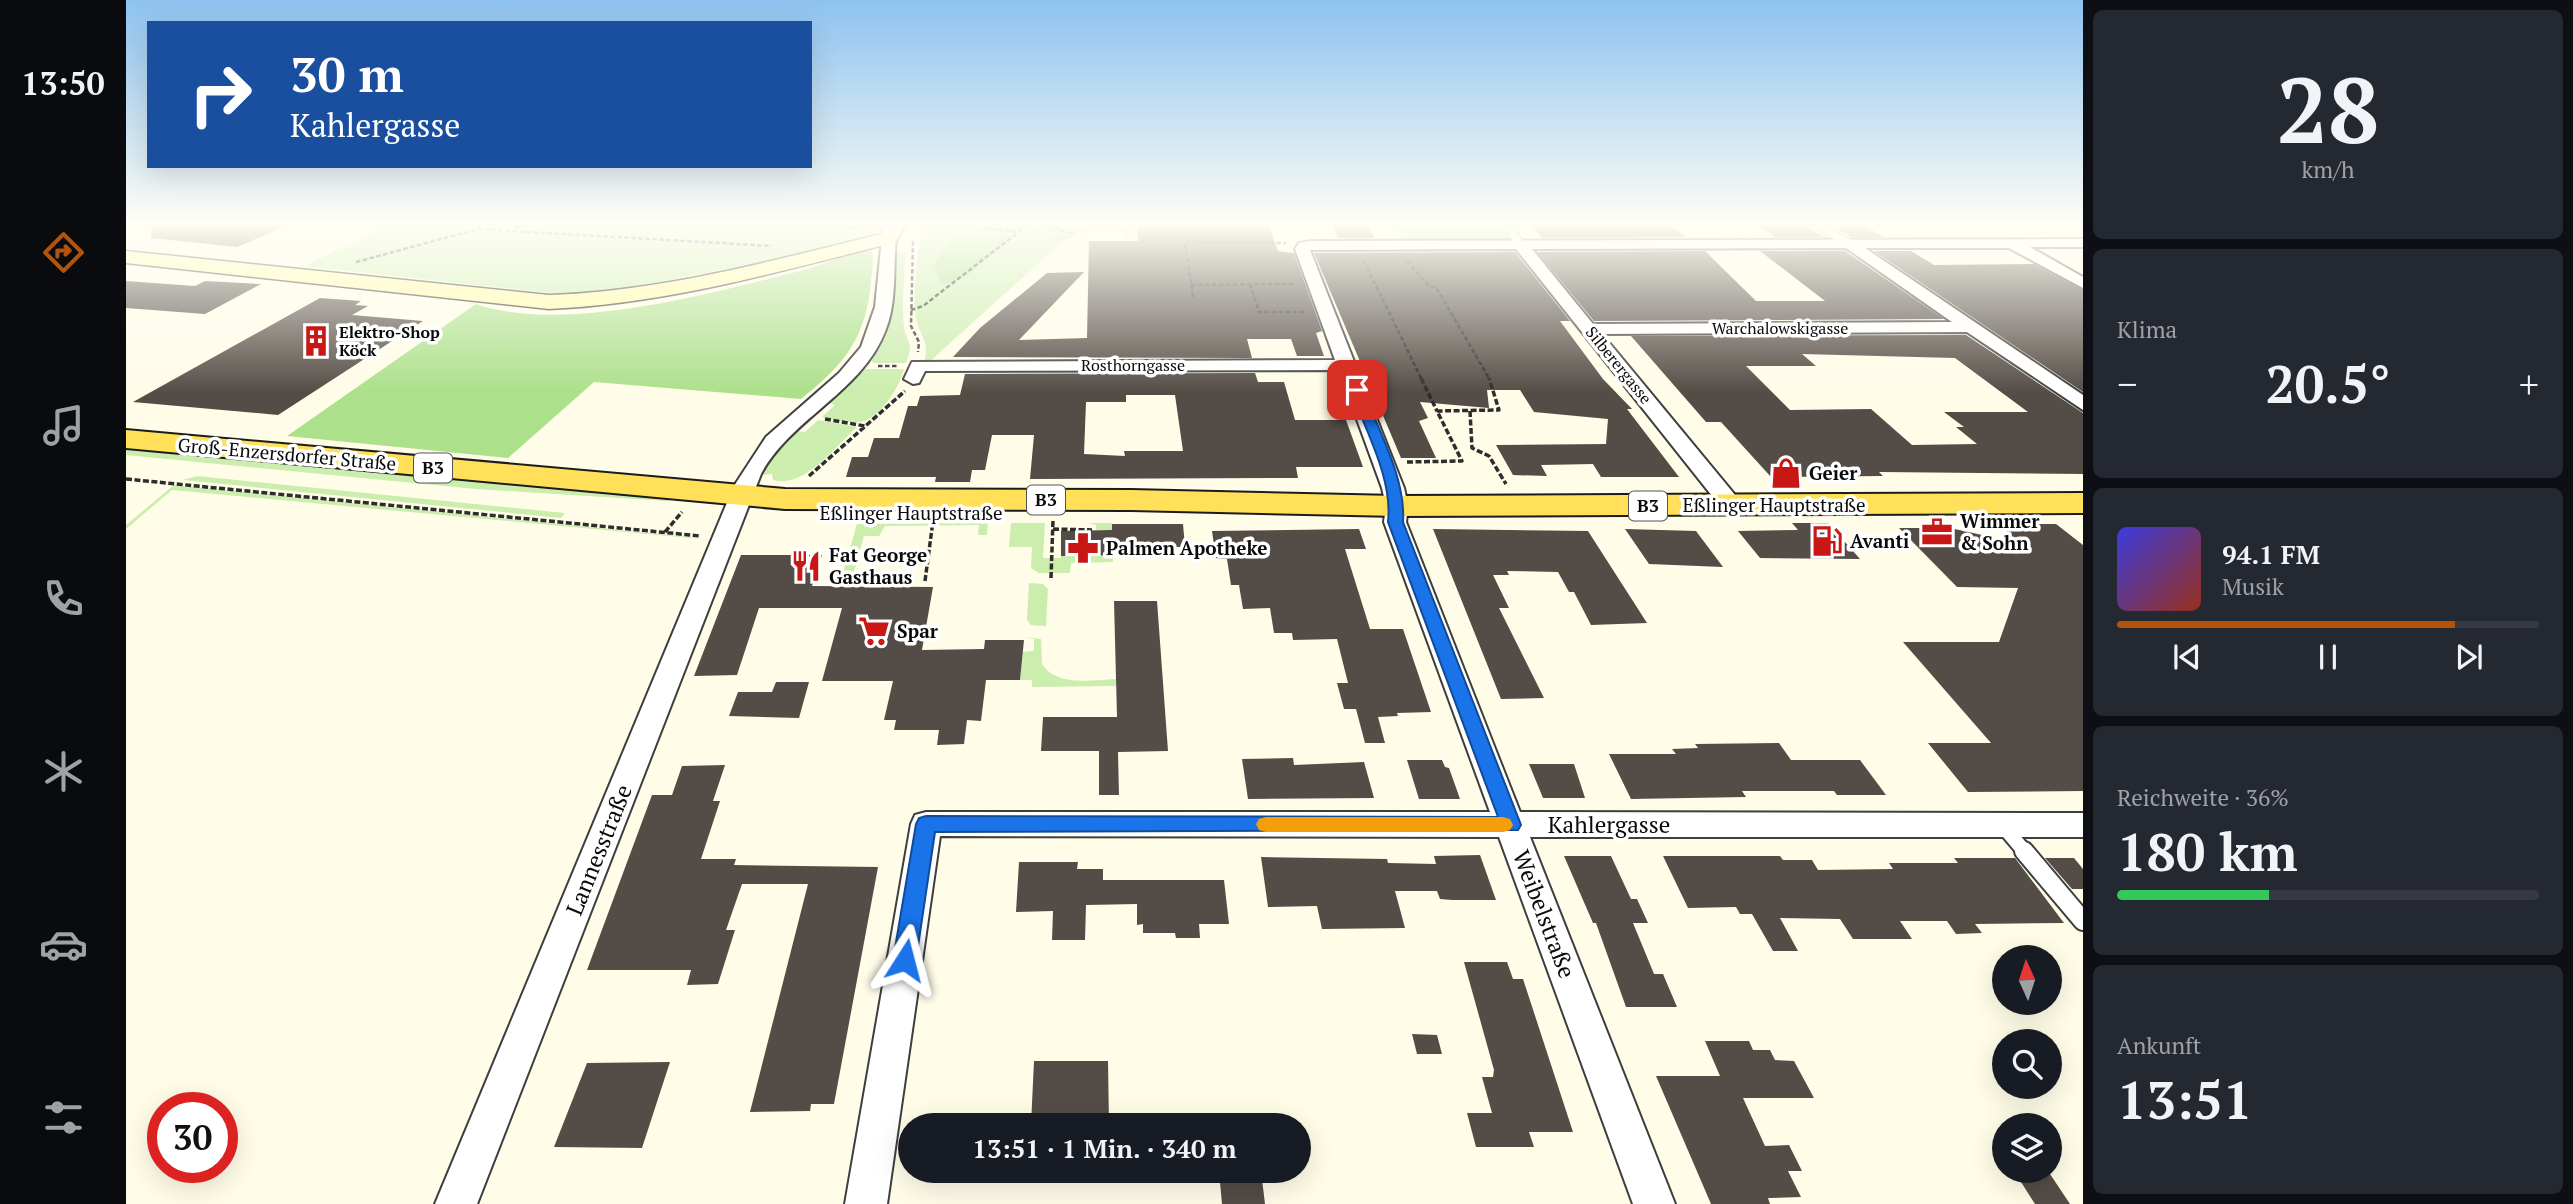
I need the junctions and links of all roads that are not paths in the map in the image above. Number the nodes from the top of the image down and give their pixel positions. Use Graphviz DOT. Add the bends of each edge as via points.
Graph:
graph roads {
  1 [pos="344,280"];
  2 [pos="716,280"];
  3 [pos="886,280"];
  4 [pos="1314,280"];
  5 [pos="1550,280"];
  6 [pos="1902,280"];
  7 [pos="1969,327"];
  8 [pos="1590,329"];
  9 [pos="1348,365"];
  10 [pos="916,372"];
  11 [pos="2083,404"];
  12 [pos="126,439"];
  13 [pos="126,461"];
  14 [pos="2083,503"];
  15 [pos="1397,506"];
  16 [pos="1732,506"];
  17 [pos="733,517"];
  18 [pos="1511,825"];
  19 [pos="2003,825"];
  20 [pos="2083,825"];
  21 [pos="2083,920"];
  22 [pos="456,1204"];
  23 [pos="866,1204"];
  24 [pos="1654,1204"];
  1 -- 2 [label="street" via="587,302"];
  3 -- 17 [label="street, Lannesstraße" via="882,317 856,366 773,440 751,469"];
  4 -- 9 [label="street, Weibelstraße"];
  5 -- 8 [label="street, Silberergasse"];
  6 -- 7 [label="street"];
  7 -- 8 [label="street, Warchalowskigasse"];
  7 -- 11 [label="street"];
  8 -- 16 [label="street, Silberergasse"];
  9 -- 10 [label="street, Rosthorngasse"];
  9 -- 15 [label="street, Weibelstraße"];
  12 -- 17 [label="main road, Groß-Enzersdorfer Straße / B3"];
  13 -- 17 [label="main road, Groß-Enzersdorfer Straße / B3"];
  14 -- 16 [label="main road, Eßlinger Hauptstraße / B3"];
  15 -- 16 [label="main road, Eßlinger Hauptstraße / B3"];
  15 -- 17 [label="main road, Eßlinger Hauptstraße / B3" via="1213,503 1111,510"];
  15 -- 18 [label="street, Weibelstraße" via="1395,522"];
  17 -- 22 [label="street, Lannesstraße"];
  18 -- 19 [label="street, Kahlergasse"];
  18 -- 23 [label="street, Kahlergasse" via="926,824"];
  18 -- 24 [label="street, Weibelstraße"];
  19 -- 20 [label="street, Kahlergasse"];
  19 -- 21 [label="lane"];
}
